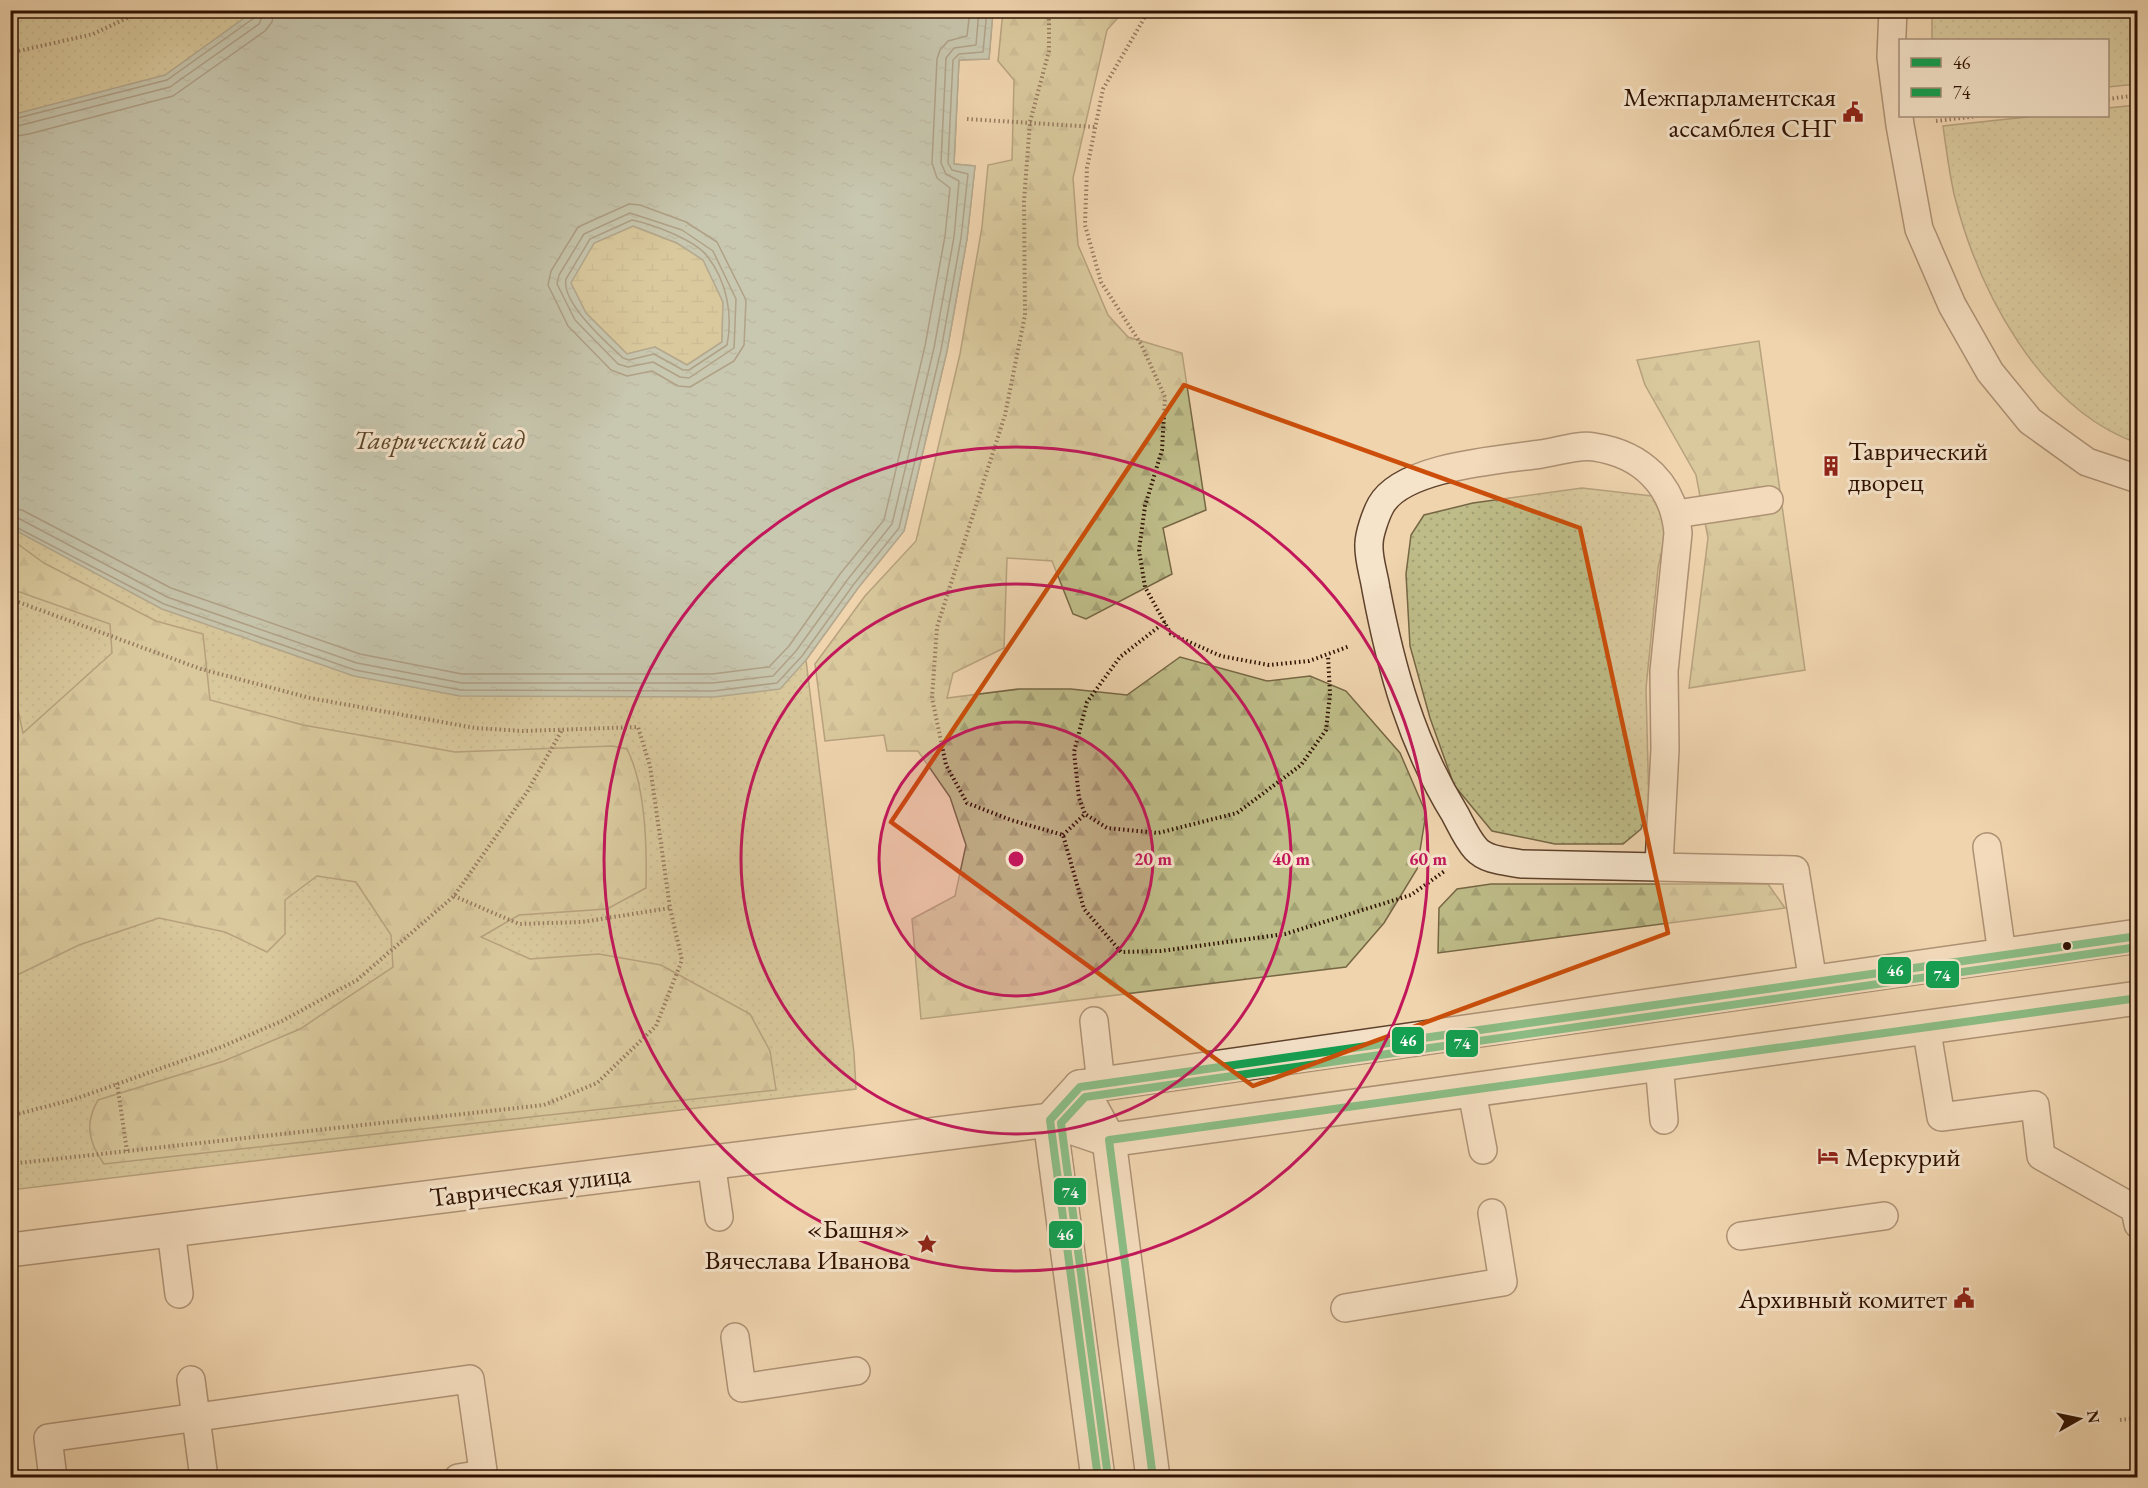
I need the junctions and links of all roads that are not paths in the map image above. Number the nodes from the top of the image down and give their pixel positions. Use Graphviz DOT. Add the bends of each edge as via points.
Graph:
graph roads {
  1 [pos="1893,10"];
  2 [pos="2138,479"];
  3 [pos="1768,500"];
  4 [pos="1676,514"];
  5 [pos="1987,847"];
  6 [pos="1659,865"];
  7 [pos="2138,936"];
  8 [pos="2002,954"];
  9 [pos="1813,982"];
  10 [pos="2138,998"];
  11 [pos="1094,1021"];
  12 [pos="1926,1026"];
  13 [pos="1659,1064"];
  14 [pos="1091,1086"];
  15 [pos="1472,1092"];
  16 [pos="1050,1120"];
  17 [pos="1664,1120"];
  18 [pos="1109,1140"];
  19 [pos="1483,1150"];
  20 [pos="711,1162"];
  21 [pos="1492,1213"];
  22 [pos="1884,1216"];
  23 [pos="718,1218"];
  24 [pos="2138,1224"];
  25 [pos="171,1230"];
  26 [pos="1741,1236"];
  27 [pos="10,1250"];
  28 [pos="180,1294"];
  29 [pos="1345,1308"];
  30 [pos="735,1337"];
  31 [pos="856,1371"];
  32 [pos="191,1380"];
  33 [pos="196,1417"];
  34 [pos="475,1476"];
  35 [pos="53,1478"];
  36 [pos="204,1478"];
  37 [pos="1098,1478"];
  38 [pos="1153,1478"];
  1 -- 2 [label="lane" via="1891,57 1919,229 1952,305 1990,372 2030,421 2087,462"];
  3 -- 4 [label="lane"];
  4 -- 6 [label="lane" via="1678,533 1664,672"];
  4 -- 6 [label="lane" via="1671,498 1655,476 1626,456 1593,446 1445,468 1406,483 1381,504 1369,544 1399,692 1419,748 1476,849 1485,856 1522,864"];
  5 -- 8 [label="lane"];
  6 -- 9 [label="lane" via="1795,870"];
  7 -- 8 [label="street"];
  8 -- 9 [label="street"];
  9 -- 14 [label="street"];
  10 -- 12 [label="street, Таврическая улица"];
  11 -- 14 [label="lane"];
  12 -- 13 [label="street, Таврическая улица"];
  12 -- 24 [label="lane" via="1941,1117 2035,1105 2042,1156 2135,1209"];
  13 -- 15 [label="street, Таврическая улица"];
  13 -- 17 [label="lane"];
  14 -- 16 [label="street"];
  14 -- 18 [label="street"];
  15 -- 18 [label="street, Таврическая улица"];
  15 -- 19 [label="lane"];
  16 -- 18 [label="street, Таврическая улица"];
  16 -- 20 [label="street, Таврическая улица"];
  16 -- 37 [label="street"];
  18 -- 38 [label="street"];
  20 -- 23 [label="lane"];
  20 -- 25 [label="street, Таврическая улица"];
  21 -- 29 [label="lane" via="1503,1282"];
  22 -- 26 [label="lane"];
  25 -- 27 [label="street, Таврическая улица"];
  25 -- 28 [label="lane"];
  30 -- 31 [label="lane" via="742,1388"];
  32 -- 33 [label="lane"];
  33 -- 34 [label="lane" via="470,1379"];
  33 -- 35 [label="lane" via="48,1438"];
  33 -- 36 [label="lane"];
}
